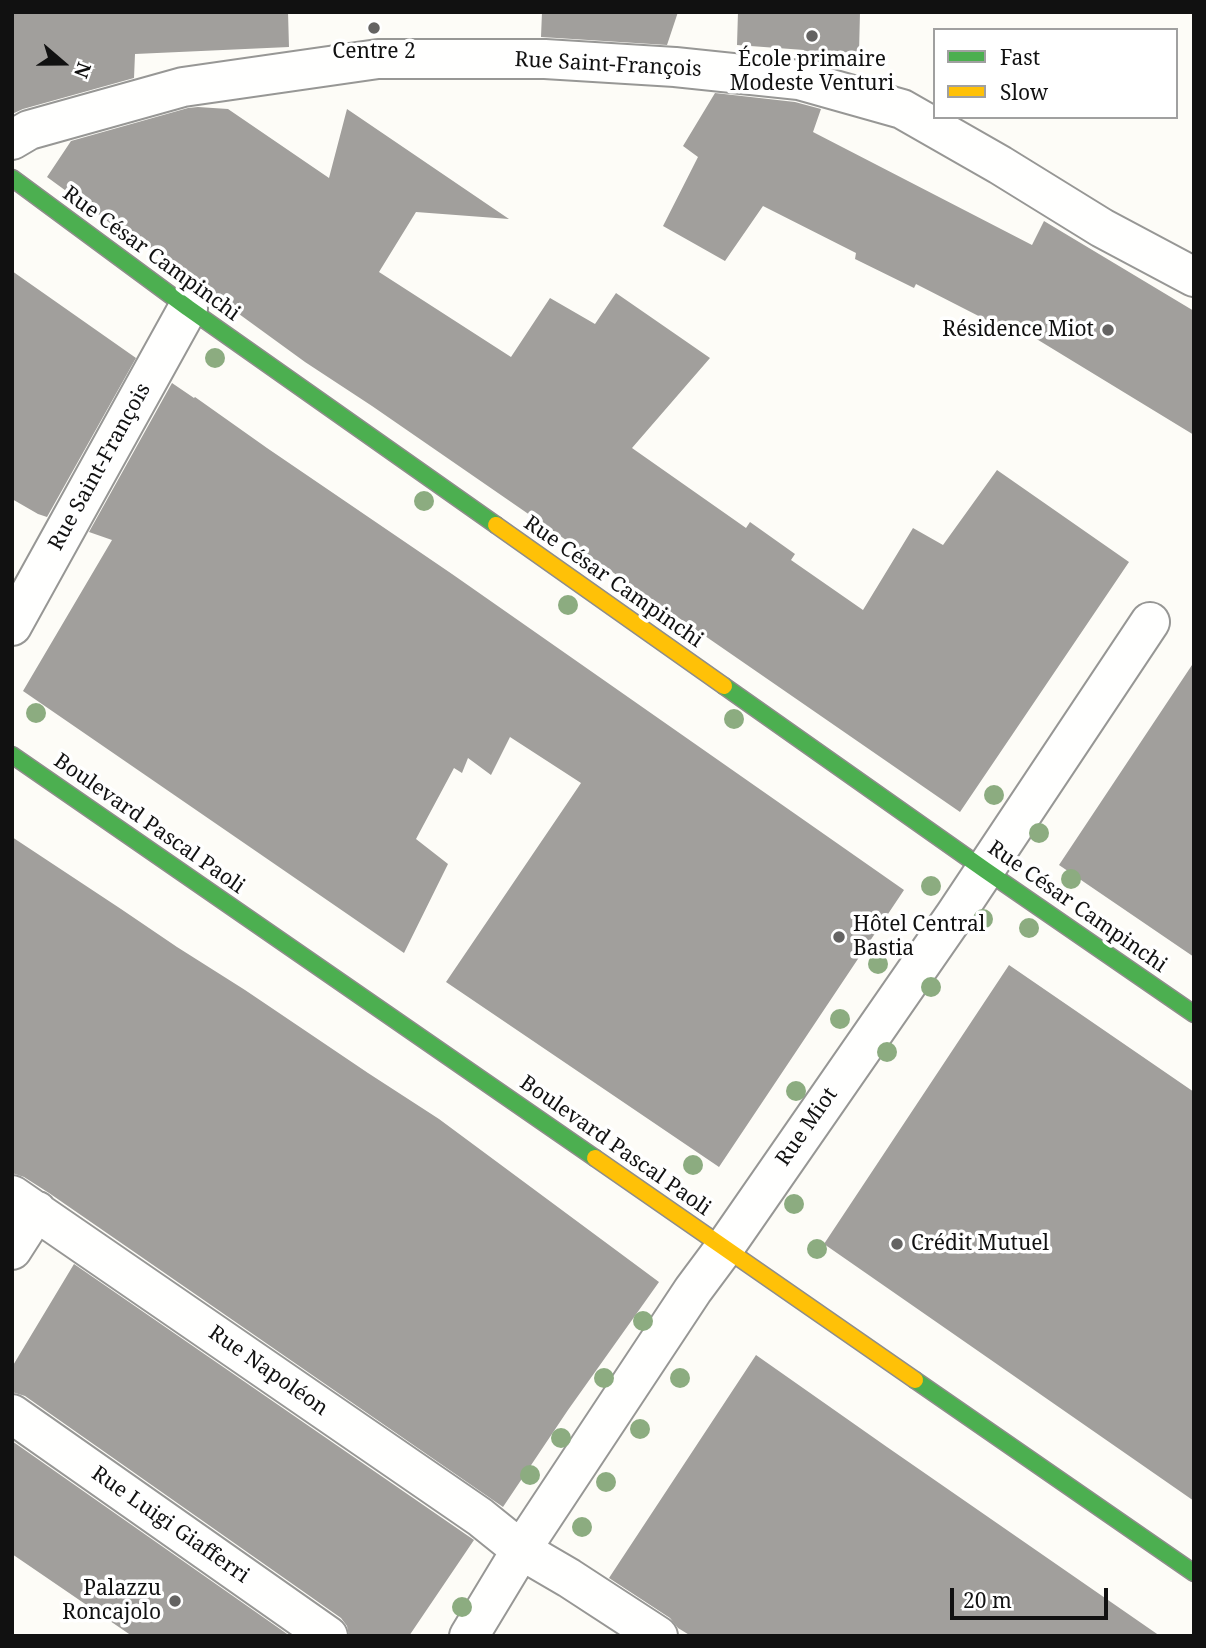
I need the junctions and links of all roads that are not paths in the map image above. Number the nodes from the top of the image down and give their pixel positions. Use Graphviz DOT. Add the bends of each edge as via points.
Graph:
graph roads {
  1 [pos="12,140"];
  2 [pos="12,178"];
  3 [pos="1194,277"];
  4 [pos="188,308"];
  5 [pos="1150,622"];
  6 [pos="12,626"];
  7 [pos="12,755"];
  8 [pos="985,870"];
  9 [pos="1194,1014"];
  10 [pos="25,1203"];
  11 [pos="725,1247"];
  12 [pos="12,1250"];
  13 [pos="12,1414"];
  14 [pos="521,1549"];
  15 [pos="1194,1573"];
  16 [pos="327,1636"];
  17 [pos="469,1636"];
  18 [pos="658,1636"];
  1 -- 3 [label="street, Rue Saint-François" via="29,130 183,88 378,59 545,59 799,80 902,109 1102,229"];
  2 -- 4 [label="street, Rue César Campinchi"];
  4 -- 6 [label="street, Rue Saint-François"];
  4 -- 8 [label="street, Rue César Campinchi"];
  5 -- 8 [label="street, Rue Miot"];
  7 -- 11 [label="street, Boulevard Pascal Paoli"];
  8 -- 9 [label="street, Rue César Campinchi"];
  8 -- 11 [label="street, Rue Miot"];
  10 -- 12 [label="street"];
  10 -- 14 [label="street, Rue Napoléon"];
  11 -- 14 [label="street, Rue Miot"];
  11 -- 15 [label="street, Boulevard Pascal Paoli"];
  13 -- 16 [label="street, Rue Luigi Giafferri"];
  14 -- 17 [label="street, Rue Miot"];
  14 -- 18 [label="street, Rue Napoléon"];
}
